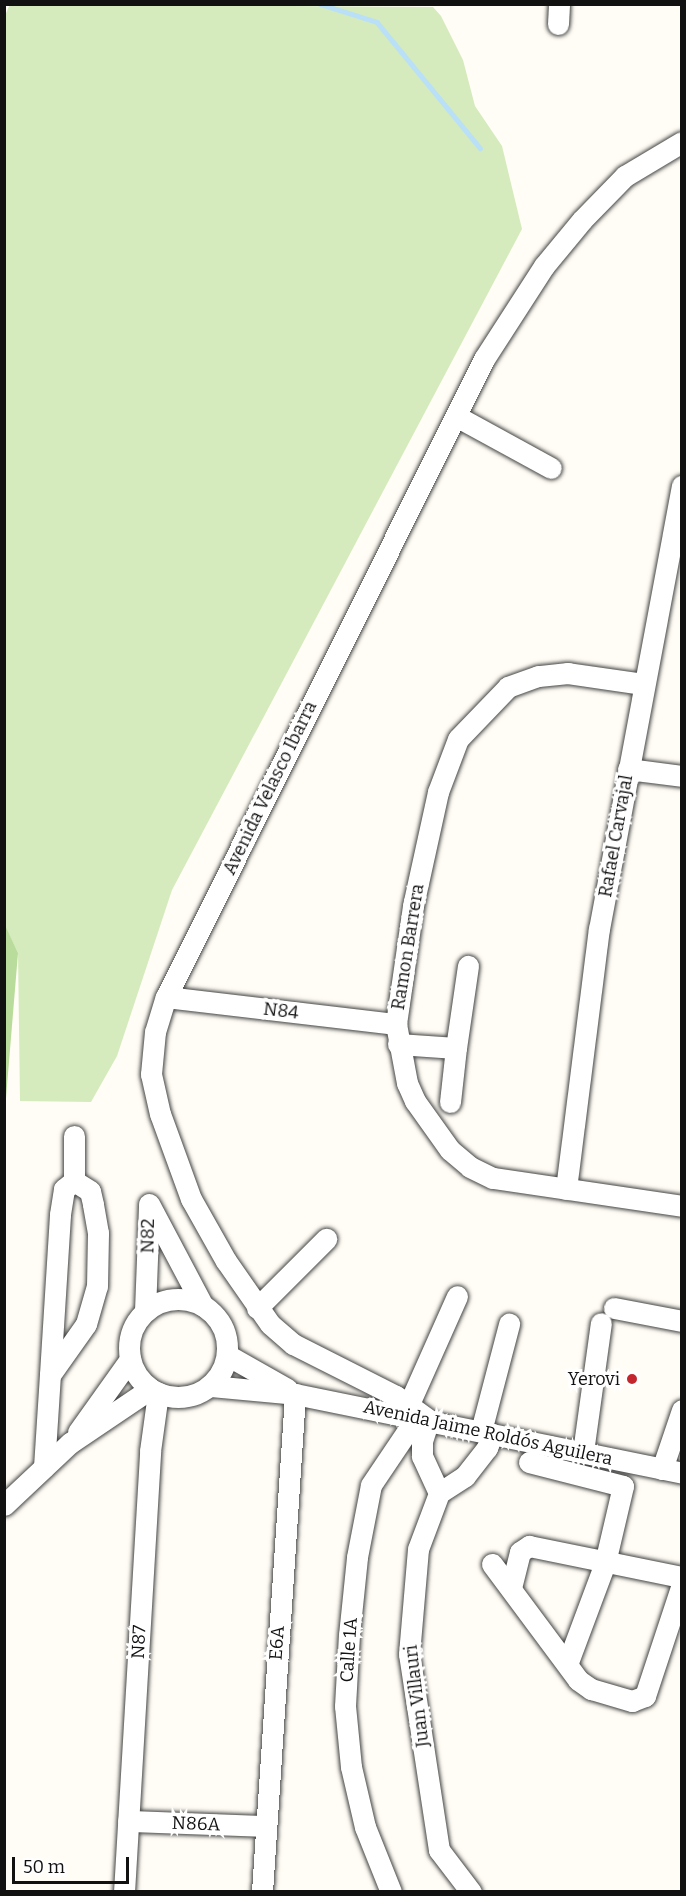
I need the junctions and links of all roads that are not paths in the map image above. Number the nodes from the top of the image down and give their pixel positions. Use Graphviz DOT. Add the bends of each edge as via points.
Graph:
graph roads {
  1 [pos="681,142"];
  2 [pos="456,416"];
  3 [pos="551,468"];
  4 [pos="681,486"];
  5 [pos="643,684"];
  6 [pos="628,769"];
  7 [pos="681,776"];
  8 [pos="468,966"];
  9 [pos="166,997"];
  10 [pos="397,1034"];
  11 [pos="456,1048"];
  12 [pos="450,1102"];
  13 [pos="74,1136"];
  14 [pos="74,1181"];
  15 [pos="566,1189"];
  16 [pos="681,1206"];
  17 [pos="326,1239"];
  18 [pos="457,1296"];
  19 [pos="203,1306"];
  20 [pos="257,1308"];
  21 [pos="145,1311"];
  22 [pos="681,1322"];
  23 [pos="509,1324"];
  24 [pos="227,1355"];
  25 [pos="130,1359"];
  26 [pos="50,1375"];
  27 [pos="211,1386"];
  28 [pos="154,1391"];
  29 [pos="295,1394"];
  30 [pos="681,1410"];
  31 [pos="418,1414"];
  32 [pos="486,1432"];
  33 [pos="70,1443"];
  34 [pos="583,1452"];
  35 [pos="529,1462"];
  36 [pos="44,1467"];
  37 [pos="671,1471"];
  38 [pos="439,1493"];
  39 [pos="4,1505"];
  40 [pos="606,1563"];
  41 [pos="492,1564"];
  42 [pos="681,1578"];
  43 [pos="681,1584"];
  44 [pos="511,1588"];
  45 [pos="568,1662"];
  46 [pos="128,1821"];
  47 [pos="264,1826"];
  48 [pos="124,1892"];
  49 [pos="262,1892"];
  50 [pos="391,1892"];
  51 [pos="471,1892"];
  1 -- 2 [label="street, Avenida Velasco Ibarra" via="625,176 544,266 484,359"];
  2 -- 3 [label="street"];
  2 -- 9 [label="street, Avenida Velasco Ibarra"];
  4 -- 5 [label="street, Rafael Carvajal"];
  5 -- 6 [label="street, Rafael Carvajal"];
  5 -- 10 [label="street, Ramon Barrera" via="568,673 538,676 508,687 458,739 438,792 413,906"];
  6 -- 7 [label="street"];
  6 -- 15 [label="street, Rafael Carvajal" via="599,929"];
  8 -- 11 [label="street"];
  9 -- 10 [label="street, N84"];
  9 -- 20 [label="street, Avenida Velasco Ibarra" via="155,1032 152,1074 160,1114 195,1208"];
  10 -- 11 [label="street, N84"];
  10 -- 15 [label="street, Ramon Barrera" via="415,1101 450,1150 493,1178"];
  11 -- 12 [label="street"];
  13 -- 14 [label="street"];
  14 -- 26 [label="street" via="64,1189 61,1208"];
  14 -- 26 [label="street" via="90,1191 93,1204 99,1233 97,1286 86,1324"];
  15 -- 16 [label="street, Ramon Barrera"];
  17 -- 20 [label="street"];
  18 -- 31 [label="street"];
  19 -- 21 [label="street" via="173,1299"];
  19 -- 21 [label="street, N82" via="148,1204"];
  19 -- 24 [label="street" via="220,1322"];
  20 -- 31 [label="street, Avenida Velasco Ibarra" via="293,1344"];
  21 -- 25 [label="street" via="131,1333"];
  22 -- 34 [label="street" via="608,1316"];
  23 -- 32 [label="street"];
  24 -- 27 [label="street"];
  24 -- 29 [label="street, Avenida Jaime Roldós Aguilera"];
  25 -- 28 [label="street" via="137,1375"];
  25 -- 33 [label="street"];
  26 -- 36 [label="street"];
  27 -- 28 [label="street" via="185,1397"];
  27 -- 29 [label="street, Avenida Jaime Roldós Aguilera"];
  28 -- 33 [label="street"];
  28 -- 46 [label="street, N87"];
  29 -- 31 [label="street, Avenida Jaime Roldós Aguilera"];
  29 -- 47 [label="street, E6A"];
  30 -- 37 [label="street"];
  31 -- 32 [label="street, Avenida Jaime Roldós Aguilera"];
  31 -- 38 [label="street" via="422,1456"];
  31 -- 50 [label="street, Calle 1A" via="371,1485 357,1557 349,1635 345,1706 351,1767 365,1827"];
  32 -- 34 [label="street, Avenida Jaime Roldós Aguilera"];
  32 -- 38 [label="street" via="487,1448 465,1476"];
  33 -- 36 [label="street"];
  34 -- 37 [label="street, Avenida Jaime Roldós Aguilera"];
  35 -- 40 [label="street" via="620,1482 623,1490"];
  36 -- 39 [label="street"];
  38 -- 51 [label="street, Juan Villauri" via="418,1549 409,1654 440,1850"];
  40 -- 42 [label="street"];
  40 -- 44 [label="street" via="529,1546 520,1552"];
  40 -- 45 [label="street"];
  41 -- 44 [label="street"];
  43 -- 45 [label="street" via="641,1700 585,1686"];
  44 -- 45 [label="street"];
  46 -- 47 [label="street, N86A"];
  46 -- 48 [label="street, N87"];
  47 -- 49 [label="street, E6A"];
}
